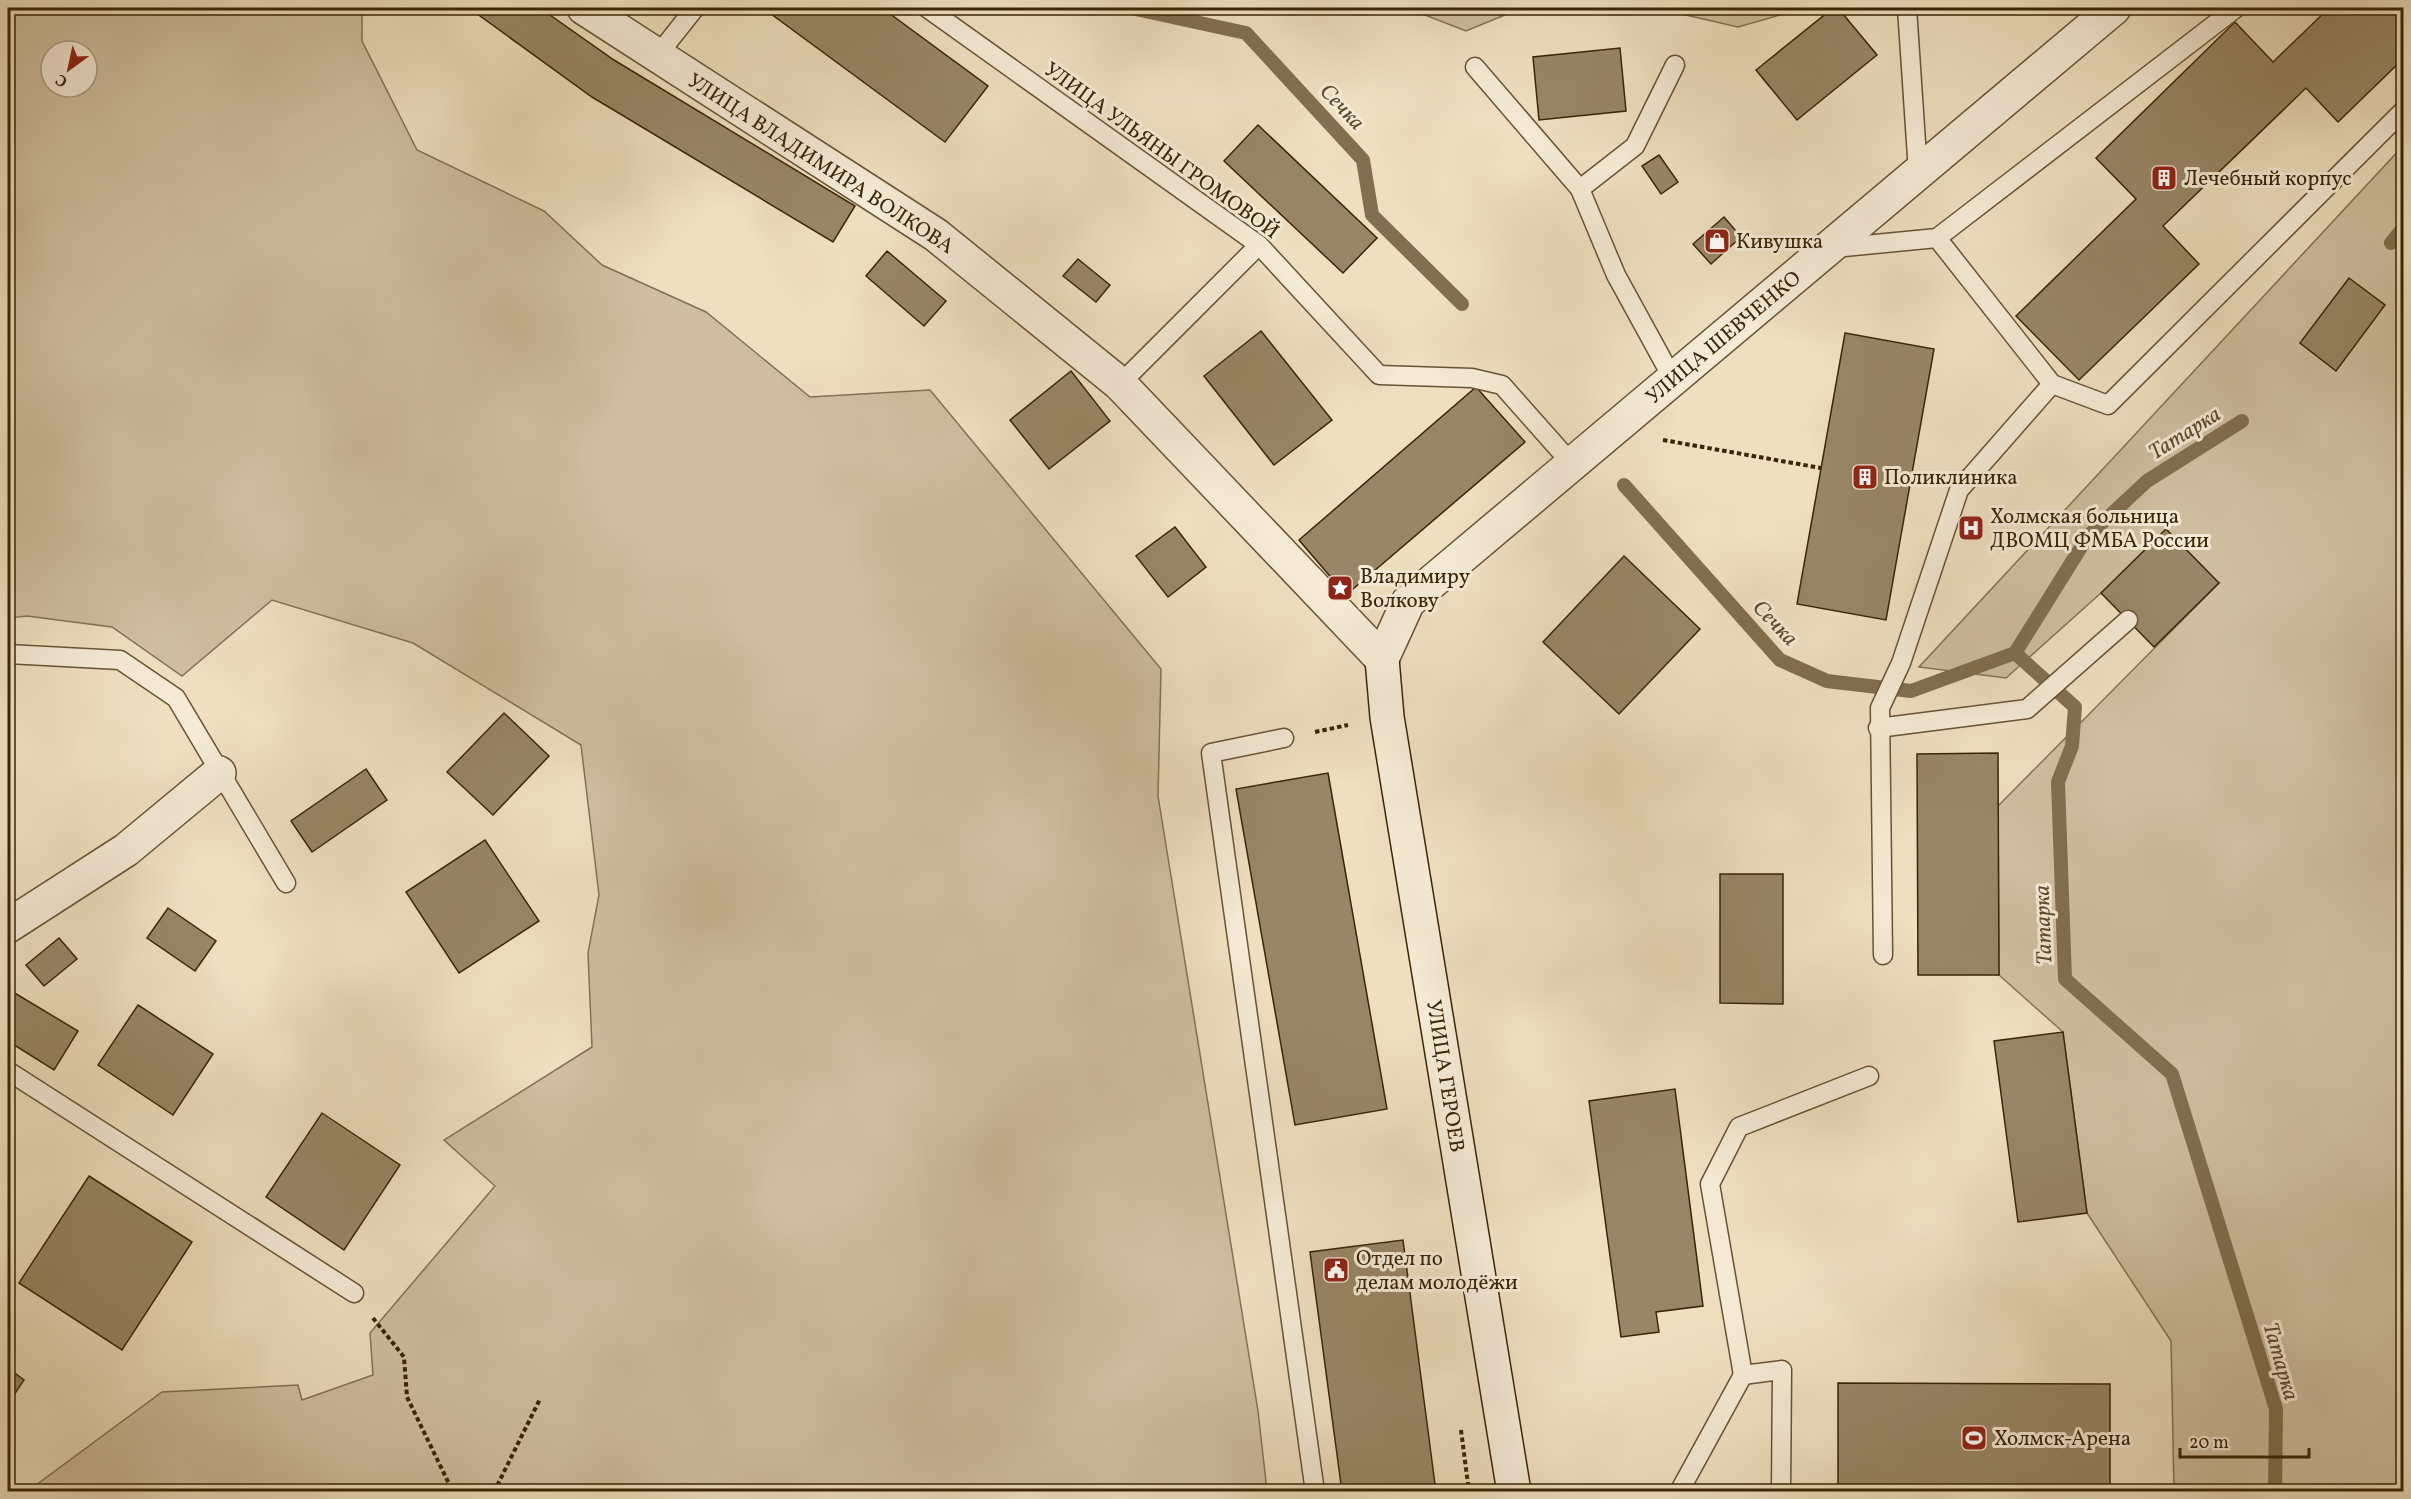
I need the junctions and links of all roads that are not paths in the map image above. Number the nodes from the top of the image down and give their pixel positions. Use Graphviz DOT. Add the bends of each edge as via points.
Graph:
graph roads {
  1 [pos="584,8"];
  2 [pos="695,8"];
  3 [pos="927,8"];
  4 [pos="1907,8"];
  5 [pos="2114,8"];
  6 [pos="2236,8"];
  7 [pos="657,56"];
  8 [pos="1675,65"];
  9 [pos="1474,67"];
  10 [pos="2403,110"];
  11 [pos="1918,172"];
  12 [pos="1580,189"];
  13 [pos="1937,238"];
  14 [pos="1259,245"];
  15 [pos="1827,249"];
  16 [pos="1673,379"];
  17 [pos="1120,384"];
  18 [pos="2052,384"];
  19 [pos="1572,464"];
  20 [pos="2128,620"];
  21 [pos="8,654"];
  22 [pos="1382,659"];
  23 [pos="1878,728"];
  24 [pos="1284,738"];
  25 [pos="219,773"];
  26 [pos="286,883"];
  27 [pos="8,926"];
  28 [pos="1883,955"];
  29 [pos="8,1071"];
  30 [pos="1869,1076"];
  31 [pos="354,1293"];
  32 [pos="1743,1375"];
  33 [pos="1315,1491"];
  34 [pos="1514,1491"];
  35 [pos="1679,1491"];
  36 [pos="1781,1491"];
  1 -- 7 [label="street, УЛИЦА ВЛАДИМИРА ВОЛКОВА"];
  2 -- 7 [label="lane"];
  3 -- 14 [label="lane, УЛИЦА УЛЬЯНЫ ГРОМОВОЙ"];
  4 -- 11 [label="lane"];
  5 -- 11 [label="street, УЛИЦА ШЕВЧЕНКО"];
  6 -- 13 [label="lane"];
  7 -- 17 [label="street, УЛИЦА ВЛАДИМИРА ВОЛКОВА" via="936,235"];
  8 -- 12 [label="lane" via="1635,146"];
  9 -- 12 [label="lane"];
  10 -- 18 [label="lane" via="2108,405"];
  11 -- 15 [label="street, УЛИЦА ШЕВЧЕНКО"];
  12 -- 16 [label="lane" via="1616,275"];
  13 -- 15 [label="lane"];
  13 -- 18 [label="lane"];
  14 -- 17 [label="lane"];
  14 -- 19 [label="lane, УЛИЦА УЛЬЯНЫ ГРОМОВОЙ" via="1379,375 1472,378 1502,385"];
  15 -- 16 [label="street, УЛИЦА ШЕВЧЕНКО"];
  16 -- 19 [label="street, УЛИЦА ШЕВЧЕНКО"];
  17 -- 22 [label="street, УЛИЦА ВЛАДИМИРА ВОЛКОВА"];
  18 -- 23 [label="lane" via="1959,490 1901,663 1880,708"];
  19 -- 22 [label="street, УЛИЦА ШЕВЧЕНКО" via="1408,602"];
  20 -- 23 [label="lane" via="2027,709"];
  21 -- 25 [label="lane" via="120,660 176,698"];
  22 -- 34 [label="street, УЛИЦА ГЕРОЕВ" via="1387,717"];
  23 -- 28 [label="lane"];
  24 -- 33 [label="lane" via="1211,753"];
  25 -- 26 [label="lane"];
  25 -- 27 [label="street" via="126,850"];
  29 -- 31 [label="lane"];
  30 -- 32 [label="lane" via="1739,1127 1710,1184"];
  32 -- 35 [label="lane"];
  32 -- 36 [label="lane" via="1782,1370"];
}
